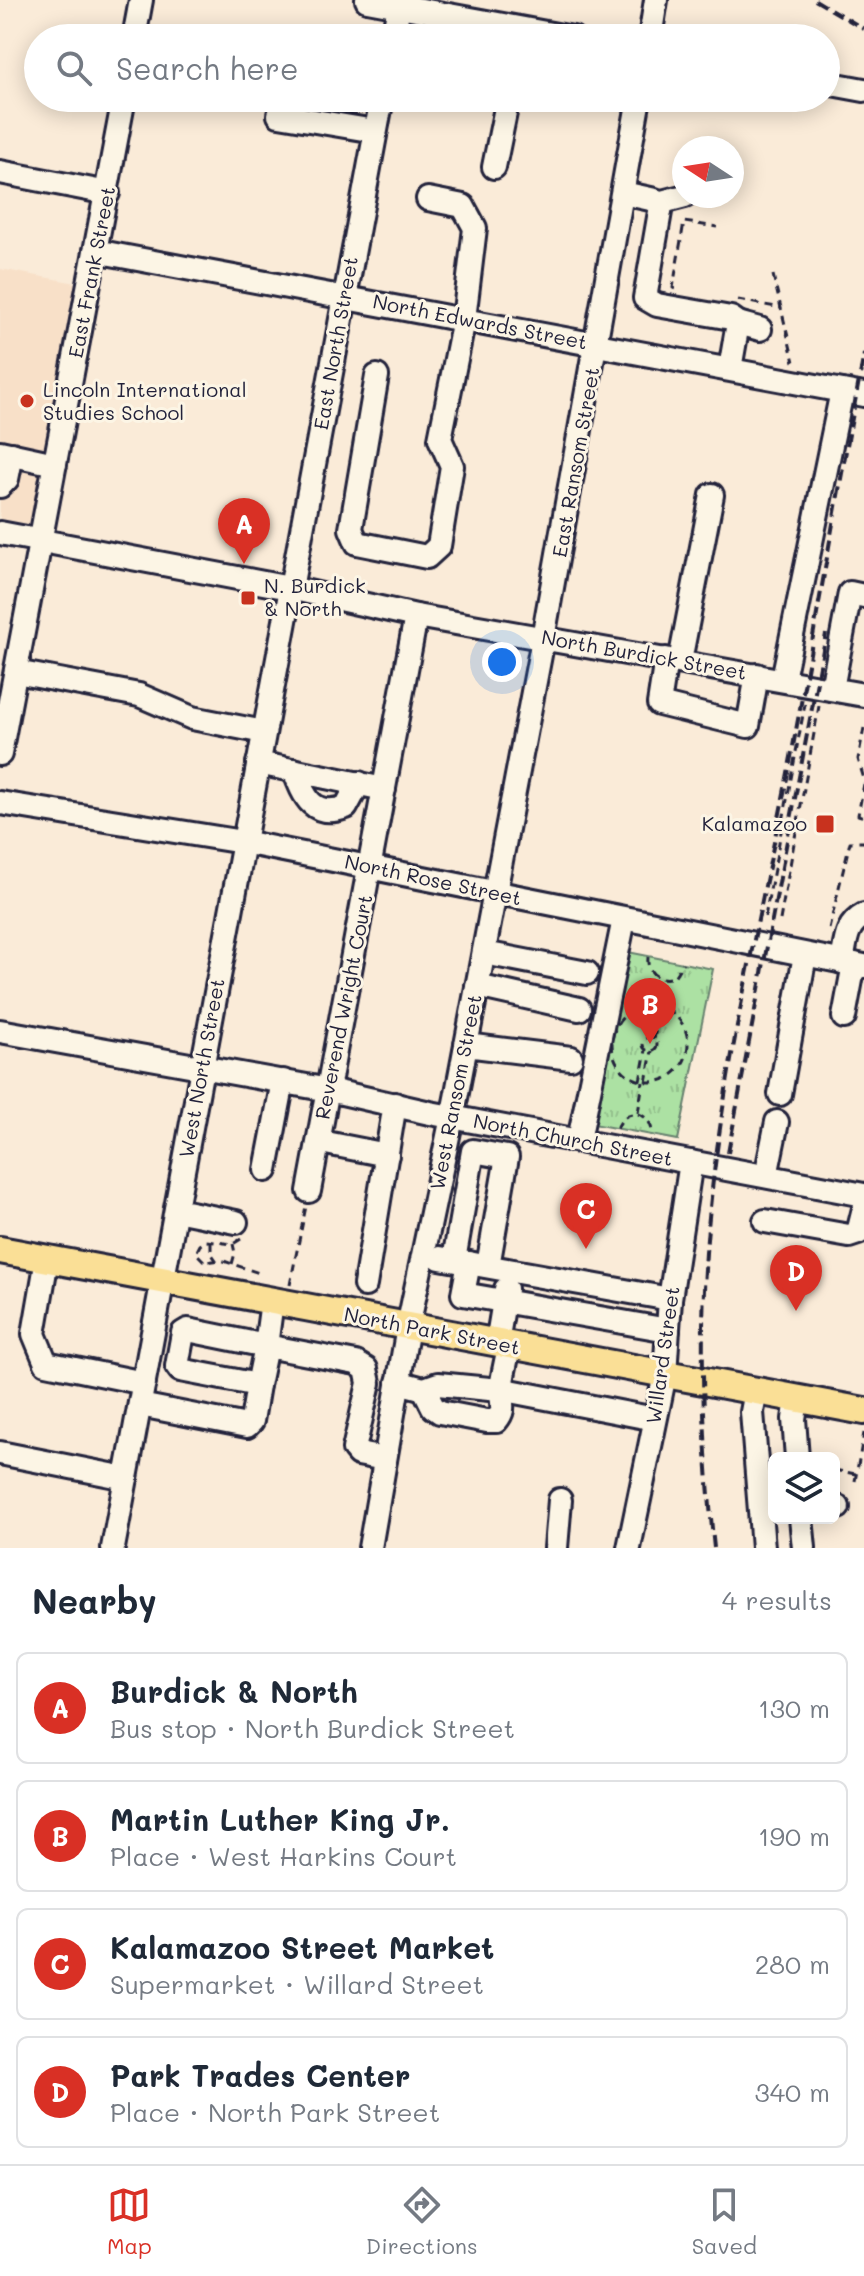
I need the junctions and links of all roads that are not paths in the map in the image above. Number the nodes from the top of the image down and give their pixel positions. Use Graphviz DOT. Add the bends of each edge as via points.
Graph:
graph roads {
  1 [pos="141,0"];
  2 [pos="367,0"];
  3 [pos="656,0"];
  4 [pos="400,3"];
  5 [pos="137,24"];
  6 [pos="396,24"];
  7 [pos="485,24"];
  8 [pos="652,24"];
  9 [pos="840,86"];
  10 [pos="864,90"];
  11 [pos="122,112"];
  12 [pos="379,112"];
  13 [pos="505,112"];
  14 [pos="637,112"];
  15 [pos="279,115"];
  16 [pos="375,131"];
  17 [pos="494,167"];
  18 [pos="0,172"];
  19 [pos="108,193"];
  20 [pos="623,193"];
  21 [pos="428,199"];
  22 [pos="672,199"];
  23 [pos="658,203"];
  24 [pos="95,251"];
  25 [pos="344,297"];
  26 [pos="464,319"];
  27 [pos="597,344"];
  28 [pos="730,369"];
  29 [pos="377,376"];
  30 [pos="853,393"];
  31 [pos="6,453"];
  32 [pos="55,464"];
  33 [pos="0,486"];
  34 [pos="712,495"];
  35 [pos="0,533"];
  36 [pos="41,540"];
  37 [pos="290,588"];
  38 [pos="864,596"];
  39 [pos="416,616"];
  40 [pos="544,637"];
  41 [pos="673,660"];
  42 [pos="16,672"];
  43 [pos="757,675"];
  44 [pos="783,679"];
  45 [pos="864,695"];
  46 [pos="826,698"];
  47 [pos="264,732"];
  48 [pos="0,754"];
  49 [pos="258,763"];
  50 [pos="294,770"];
  51 [pos="359,783"];
  52 [pos="384,789"];
  53 [pos="0,803"];
  54 [pos="243,842"];
  55 [pos="370,867"];
  56 [pos="496,893"];
  57 [pos="864,915"];
  58 [pos="624,919"];
  59 [pos="484,953"];
  60 [pos="805,955"];
  61 [pos="853,964"];
  62 [pos="587,973"];
  63 [pos="477,986"];
  64 [pos="579,1009"];
  65 [pos="844,1017"];
  66 [pos="0,1031"];
  67 [pos="466,1045"];
  68 [pos="571,1058"];
  69 [pos="202,1067"];
  70 [pos="283,1081"];
  71 [pos="329,1090"];
  72 [pos="780,1094"];
  73 [pos="395,1104"];
  74 [pos="452,1117"];
  75 [pos="777,1122"];
  76 [pos="579,1140"];
  77 [pos="331,1144"];
  78 [pos="387,1155"];
  79 [pos="691,1162"];
  80 [pos="266,1170"];
  81 [pos="766,1176"];
  82 [pos="309,1191"];
  83 [pos="864,1195"];
  84 [pos="864,1209"];
  85 [pos="176,1210"];
  86 [pos="765,1221"];
  87 [pos="240,1229"];
  88 [pos="0,1250"];
  89 [pos="423,1255"];
  90 [pos="47,1259"];
  91 [pos="480,1265"];
  92 [pos="163,1280"];
  93 [pos="365,1285"];
  94 [pos="670,1299"];
  95 [pos="504,1301"];
  96 [pos="279,1302"];
  97 [pos="408,1327"];
  98 [pos="668,1330"];
  99 [pos="503,1344"];
  100 [pos="266,1346"];
  101 [pos="665,1374"];
  102 [pos="398,1382"];
  103 [pos="144,1383"];
  104 [pos="258,1385"];
  105 [pos="424,1389"];
  106 [pos="501,1390"];
  107 [pos="756,1391"];
  108 [pos="797,1399"];
  109 [pos="140,1405"];
  110 [pos="864,1411"];
  111 [pos="655,1419"];
  112 [pos="797,1452"];
  113 [pos="0,1453"];
  114 [pos="385,1459"];
  115 [pos="126,1478"];
  116 [pos="560,1500"];
  117 [pos="802,1524"];
  118 [pos="113,1548"];
  119 [pos="370,1548"];
  120 [pos="556,1548"];
  121 [pos="629,1548"];
  122 [pos="763,1548"];
  123 [pos="804,1548"];
  1 -- 5 [label="street"];
  2 -- 4 [label="street"];
  3 -- 8 [label="street"];
  4 -- 6 [label="street"];
  4 -- 7 [label="street"];
  9 -- 10 [label="street"];
  11 -- 19 [label="street, East Frank Street"];
  12 -- 16 [label="street, East North Street"];
  13 -- 17 [label="street"];
  14 -- 20 [label="street, East Ransom Street"];
  15 -- 16 [label="street"];
  16 -- 25 [label="street, East North Street"];
  18 -- 19 [label="street"];
  19 -- 24 [label="street, East Frank Street"];
  20 -- 23 [label="street"];
  20 -- 27 [label="street, East Ransom Street"];
  21 -- 26 [label="street" via="463,206 475,228"];
  22 -- 23 [label="street"];
  23 -- 28 [label="street" via="645,298 749,326"];
  24 -- 25 [label="street, North Edwards Street"];
  24 -- 32 [label="street, East Frank Street"];
  25 -- 26 [label="street, North Edwards Street"];
  25 -- 37 [label="street, East North Street"];
  26 -- 27 [label="street, North Edwards Street"];
  26 -- 29 [label="street" via="440,439 452,466 450,480 439,546 427,557 357,543 351,529"];
  27 -- 28 [label="street, North Edwards Street"];
  27 -- 40 [label="street, East Ransom Street"];
  28 -- 30 [label="street, North Edwards Street"];
  30 -- 44 [label="street"];
  31 -- 32 [label="street"];
  31 -- 33 [label="street" via="7,479"];
  32 -- 36 [label="street, East Frank Street"];
  34 -- 41 [label="street"];
  35 -- 36 [label="street, North Burdick Street"];
  36 -- 37 [label="street, North Burdick Street"];
  36 -- 42 [label="street, East Frank Street"];
  37 -- 39 [label="street, North Burdick Street"];
  37 -- 47 [label="street, West North Street"];
  38 -- 46 [label="street" via="850,593"];
  39 -- 40 [label="street, North Burdick Street"];
  39 -- 52 [label="street, Reverend Wright Court"];
  40 -- 41 [label="street, North Burdick Street"];
  40 -- 56 [label="street, West Ransom Street"];
  41 -- 43 [label="street, North Burdick Street"];
  41 -- 43 [label="street" via="659,704 748,726"];
  42 -- 47 [label="street" via="139,695 192,718"];
  42 -- 48 [label="street, East Frank Street"];
  43 -- 44 [label="street, North Burdick Street"];
  44 -- 46 [label="street, North Burdick Street"];
  45 -- 46 [label="street, North Burdick Street"];
  47 -- 49 [label="street, West North Street"];
  49 -- 50 [label="street"];
  49 -- 54 [label="street, West North Street"];
  50 -- 51 [label="street"];
  50 -- 51 [label="street" via="305,799 320,809 346,807"];
  51 -- 52 [label="street"];
  52 -- 55 [label="street, Reverend Wright Court"];
  53 -- 54 [label="street, North Rose Street"];
  54 -- 55 [label="street, North Rose Street"];
  54 -- 69 [label="street, West North Street"];
  55 -- 56 [label="street, North Rose Street"];
  55 -- 71 [label="street, Reverend Wright Court"];
  56 -- 58 [label="street, North Rose Street"];
  56 -- 59 [label="street, West Ransom Street"];
  57 -- 61 [label="street" via="848,929"];
  58 -- 60 [label="street, North Rose Street"];
  58 -- 76 [label="street"];
  59 -- 62 [label="street"];
  59 -- 63 [label="street, West Ransom Street"];
  60 -- 61 [label="street, North Rose Street"];
  60 -- 72 [label="street"];
  61 -- 65 [label="street"];
  63 -- 64 [label="street"];
  63 -- 67 [label="street, West Ransom Street"];
  66 -- 69 [label="street, North Church Street"];
  67 -- 68 [label="street"];
  67 -- 74 [label="street, West Ransom Street"];
  69 -- 70 [label="street, North Church Street"];
  69 -- 85 [label="street, West North Street"];
  70 -- 71 [label="street, North Church Street"];
  70 -- 80 [label="street"];
  71 -- 73 [label="street, North Church Street"];
  71 -- 82 [label="street, Reverend Wright Court"];
  73 -- 74 [label="street, North Church Street"];
  73 -- 78 [label="street"];
  74 -- 76 [label="street, North Church Street"];
  74 -- 89 [label="street, West Ransom Street"];
  75 -- 81 [label="street"];
  76 -- 79 [label="street, North Church Street"];
  77 -- 78 [label="street"];
  78 -- 93 [label="street"];
  79 -- 81 [label="street, North Church Street"];
  79 -- 94 [label="street, Willard Street"];
  81 -- 83 [label="street, North Church Street"];
  84 -- 86 [label="street" via="858,1233 849,1236"];
  85 -- 87 [label="street"];
  85 -- 92 [label="street, West North Street"];
  88 -- 90 [label="main road, North Park Street"];
  89 -- 91 [label="street"];
  89 -- 97 [label="street, West Ransom Street"];
  90 -- 92 [label="main road, North Park Street"];
  90 -- 103 [label="street" via="34,1334 46,1363"];
  91 -- 94 [label="street"];
  91 -- 95 [label="street"];
  91 -- 95 [label="street" via="463,1294"];
  92 -- 96 [label="main road, North Park Street"];
  92 -- 103 [label="street, West North Street"];
  94 -- 98 [label="street, Willard Street"];
  95 -- 98 [label="street"];
  95 -- 99 [label="street"];
  96 -- 97 [label="main road, North Park Street"];
  96 -- 100 [label="street"];
  97 -- 99 [label="main road, North Park Street"];
  97 -- 102 [label="street, West Ransom Street"];
  98 -- 101 [label="street, Willard Street"];
  99 -- 101 [label="main road, North Park Street"];
  99 -- 106 [label="street"];
  100 -- 104 [label="street"];
  100 -- 104 [label="street" via="183,1333 180,1370"];
  100 -- 114 [label="street" via="366,1369 369,1383 354,1449"];
  101 -- 107 [label="main road, North Park Street"];
  101 -- 111 [label="street, Willard Street"];
  102 -- 105 [label="street"];
  102 -- 114 [label="street, West Ransom Street"];
  103 -- 109 [label="street, West North Street"];
  104 -- 109 [label="street" via="247,1426"];
  105 -- 106 [label="street" via="438,1384"];
  105 -- 106 [label="street" via="440,1412 487,1421 502,1415"];
  106 -- 111 [label="street"];
  107 -- 108 [label="main road, North Park Street"];
  107 -- 122 [label="street" via="752,1412"];
  108 -- 110 [label="main road, North Park Street"];
  108 -- 112 [label="street"];
  109 -- 115 [label="street, West North Street"];
  111 -- 121 [label="street, Willard Street"];
  113 -- 115 [label="street"];
  114 -- 119 [label="street, West Ransom Street"];
  115 -- 118 [label="street, West North Street"];
  116 -- 120 [label="street"];
  117 -- 123 [label="street"];
}
